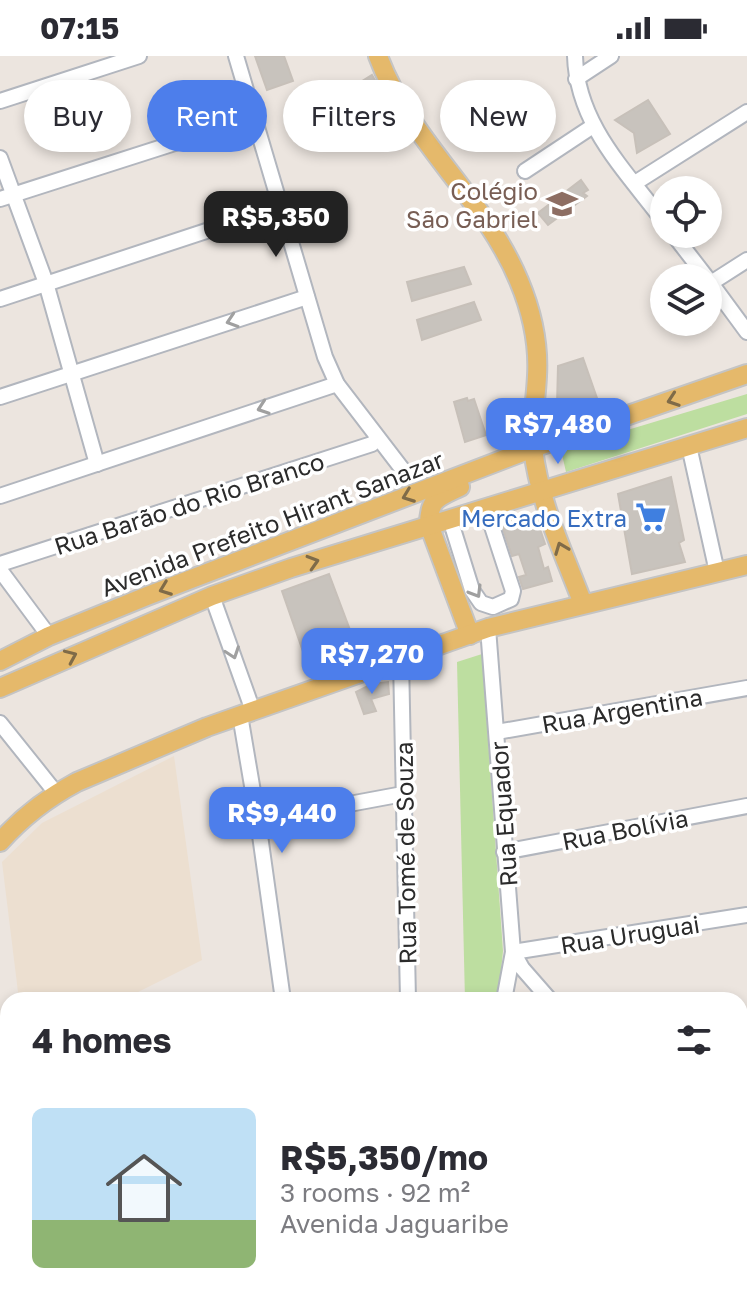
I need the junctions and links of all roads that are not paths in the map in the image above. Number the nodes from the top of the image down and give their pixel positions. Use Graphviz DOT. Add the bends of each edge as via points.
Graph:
graph roads {
  1 [pos="139,56"];
  2 [pos="236,56"];
  3 [pos="378,56"];
  4 [pos="575,56"];
  5 [pos="611,56"];
  6 [pos="576,79"];
  7 [pos="243,80"];
  8 [pos="0,101"];
  9 [pos="747,112"];
  10 [pos="593,126"];
  11 [pos="148,152"];
  12 [pos="264,152"];
  13 [pos="0,158"];
  14 [pos="525,171"];
  15 [pos="635,183"];
  16 [pos="6,198"];
  17 [pos="650,203"];
  18 [pos="282,206"];
  19 [pos="684,248"];
  20 [pos="747,260"];
  21 [pos="696,264"];
  22 [pos="722,273"];
  23 [pos="46,283"];
  24 [pos="307,297"];
  25 [pos="722,298"];
  26 [pos="0,299"];
  27 [pos="747,332"];
  28 [pos="72,374"];
  29 [pos="747,374"];
  30 [pos="337,384"];
  31 [pos="0,397"];
  32 [pos="747,428"];
  33 [pos="377,439"];
  34 [pos="689,446"];
  35 [pos="533,448"];
  36 [pos="495,463"];
  37 [pos="97,464"];
  38 [pos="406,474"];
  39 [pos="541,492"];
  40 [pos="0,496"];
  41 [pos="486,508"];
  42 [pos="450,519"];
  43 [pos="429,525"];
  44 [pos="747,565"];
  45 [pos="0,567"];
  46 [pos="717,572"];
  47 [pos="212,596"];
  48 [pos="583,604"];
  49 [pos="488,628"];
  50 [pos="470,635"];
  51 [pos="49,636"];
  52 [pos="401,659"];
  53 [pos="0,661"];
  54 [pos="0,688"];
  55 [pos="747,688"];
  56 [pos="246,713"];
  57 [pos="0,723"];
  58 [pos="497,732"];
  59 [pos="56,793"];
  60 [pos="403,794"];
  61 [pos="747,806"];
  62 [pos="258,821"];
  63 [pos="0,842"];
  64 [pos="504,852"];
  65 [pos="747,915"];
  66 [pos="513,952"];
  67 [pos="282,992"];
  68 [pos="408,992"];
  69 [pos="506,992"];
  70 [pos="543,992"];
  1 -- 8 [label="street"];
  2 -- 7 [label="street"];
  3 -- 35 [label="main road" via="405,112 484,218 520,282 535,324 537,349"];
  4 -- 6 [label="street"];
  5 -- 6 [label="street"];
  6 -- 10 [label="street"];
  9 -- 15 [label="street"];
  10 -- 14 [label="street"];
  10 -- 15 [label="street"];
  11 -- 16 [label="street"];
  12 -- 18 [label="street"];
  13 -- 16 [label="street"];
  15 -- 17 [label="street"];
  16 -- 23 [label="street"];
  18 -- 23 [label="street"];
  18 -- 24 [label="street"];
  19 -- 21 [label="street"];
  20 -- 22 [label="street"];
  23 -- 26 [label="street"];
  23 -- 28 [label="street"];
  24 -- 28 [label="street, one-way"];
  24 -- 30 [label="street"];
  25 -- 27 [label="street"];
  28 -- 31 [label="street"];
  28 -- 37 [label="street"];
  29 -- 35 [label="main road, Avenida Prefeito Hirant Sanazar, one-way"];
  30 -- 33 [label="street"];
  30 -- 37 [label="street, one-way"];
  32 -- 34 [label="main road, Avenida Prefeito Hirant Sanazar"];
  33 -- 38 [label="street"];
  33 -- 45 [label="street, Rua Barão do Rio Branco"];
  34 -- 39 [label="main road, Avenida Prefeito Hirant Sanazar"];
  34 -- 46 [label="street"];
  35 -- 36 [label="main road, Avenida Prefeito Hirant Sanazar"];
  35 -- 39 [label="main road"];
  36 -- 43 [label="main road" via="483,476 432,503"];
  36 -- 51 [label="main road, Avenida Prefeito Hirant Sanazar, one-way"];
  37 -- 40 [label="street"];
  39 -- 41 [label="main road, Avenida Prefeito Hirant Sanazar"];
  48 -- 39 [label="main road, one-way"];
  41 -- 42 [label="main road, Avenida Prefeito Hirant Sanazar"];
  42 -- 41 [label="street, one-way" via="472,590 481,603 493,607 511,599 513,591"];
  42 -- 43 [label="main road, Avenida Prefeito Hirant Sanazar"];
  47 -- 43 [label="main road, Avenida Prefeito Hirant Sanazar, one-way"];
  43 -- 50 [label="main road"];
  44 -- 46 [label="main road"];
  45 -- 51 [label="street"];
  46 -- 48 [label="main road"];
  54 -- 47 [label="main road, Avenida Prefeito Hirant Sanazar, one-way"];
  47 -- 56 [label="street, one-way"];
  48 -- 49 [label="main road"];
  49 -- 50 [label="main road"];
  49 -- 58 [label="street, Rua Equador"];
  50 -- 52 [label="main road"];
  51 -- 53 [label="main road, Avenida Prefeito Hirant Sanazar"];
  52 -- 56 [label="main road"];
  52 -- 60 [label="street, Rua Tomé de Souza"];
  55 -- 58 [label="street, Rua Argentina"];
  56 -- 59 [label="main road"];
  56 -- 62 [label="street"];
  57 -- 59 [label="street"];
  58 -- 64 [label="street, Rua Equador"];
  59 -- 63 [label="main road"];
  60 -- 62 [label="street"];
  60 -- 68 [label="street, Rua Tomé de Souza"];
  61 -- 64 [label="street, Rua Bolívia"];
  62 -- 67 [label="street"];
  64 -- 66 [label="street, Rua Equador"];
  65 -- 66 [label="street, Rua Uruguai"];
  66 -- 69 [label="street, Rua Equador"];
  66 -- 70 [label="street"];
}
